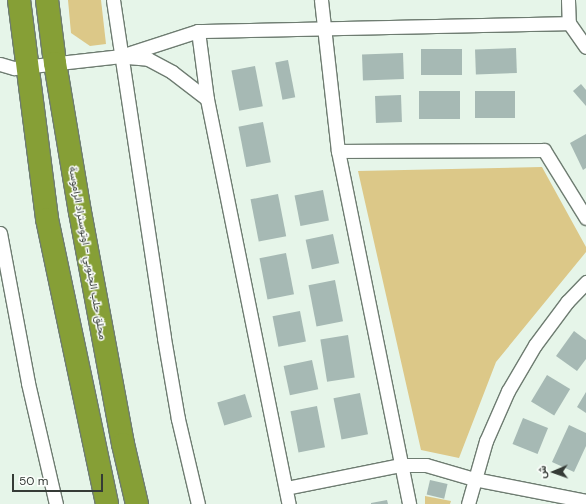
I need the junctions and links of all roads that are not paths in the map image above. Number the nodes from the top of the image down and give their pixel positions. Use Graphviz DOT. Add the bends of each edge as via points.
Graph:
graph roads {
  1 [pos="18,0"];
  2 [pos="48,0"];
  3 [pos="113,0"];
  4 [pos="321,0"];
  5 [pos="568,0"];
  6 [pos="569,24"];
  7 [pos="323,29"];
  8 [pos="198,30"];
  9 [pos="586,47"];
  10 [pos="121,56"];
  11 [pos="55,63"];
  12 [pos="0,64"];
  13 [pos="27,67"];
  14 [pos="207,99"];
  15 [pos="338,151"];
  16 [pos="586,218"];
  17 [pos="0,233"];
  18 [pos="586,282"];
  19 [pos="400,465"];
  20 [pos="474,479"];
  21 [pos="286,488"];
  22 [pos="586,501"];
  23 [pos="56,504"];
  24 [pos="108,504"];
  25 [pos="137,504"];
  26 [pos="198,504"];
  27 [pos="289,504"];
  28 [pos="409,504"];
  29 [pos="468,504"];
  1 -- 13 [label="highway"];
  2 -- 11 [label="highway, محلق حلب الجنوبي - اوتوستراد الراموسة"];
  3 -- 10 [label="street"];
  4 -- 7 [label="street"];
  5 -- 6 [label="street"];
  6 -- 7 [label="street"];
  6 -- 9 [label="street"];
  7 -- 8 [label="street"];
  7 -- 15 [label="street"];
  8 -- 10 [label="street"];
  8 -- 14 [label="street"];
  10 -- 11 [label="street"];
  10 -- 14 [label="street" via="148,59 172,72"];
  10 -- 26 [label="street" via="164,338 178,419"];
  11 -- 13 [label="street"];
  11 -- 25 [label="highway, محلق حلب الجنوبي - اوتوستراد الراموسة" via="123,444"];
  12 -- 13 [label="street" via="14,68"];
  13 -- 24 [label="highway" via="47,218"];
  14 -- 21 [label="street"];
  15 -- 16 [label="street" via="544,150"];
  15 -- 19 [label="street"];
  17 -- 23 [label="street" via="28,384"];
  18 -- 20 [label="street" via="567,302 535,345 508,391 486,440"];
  19 -- 20 [label="street" via="426,465"];
  19 -- 21 [label="street"];
  19 -- 28 [label="street"];
  20 -- 22 [label="street"];
  20 -- 29 [label="street"];
  21 -- 27 [label="street"];
}
